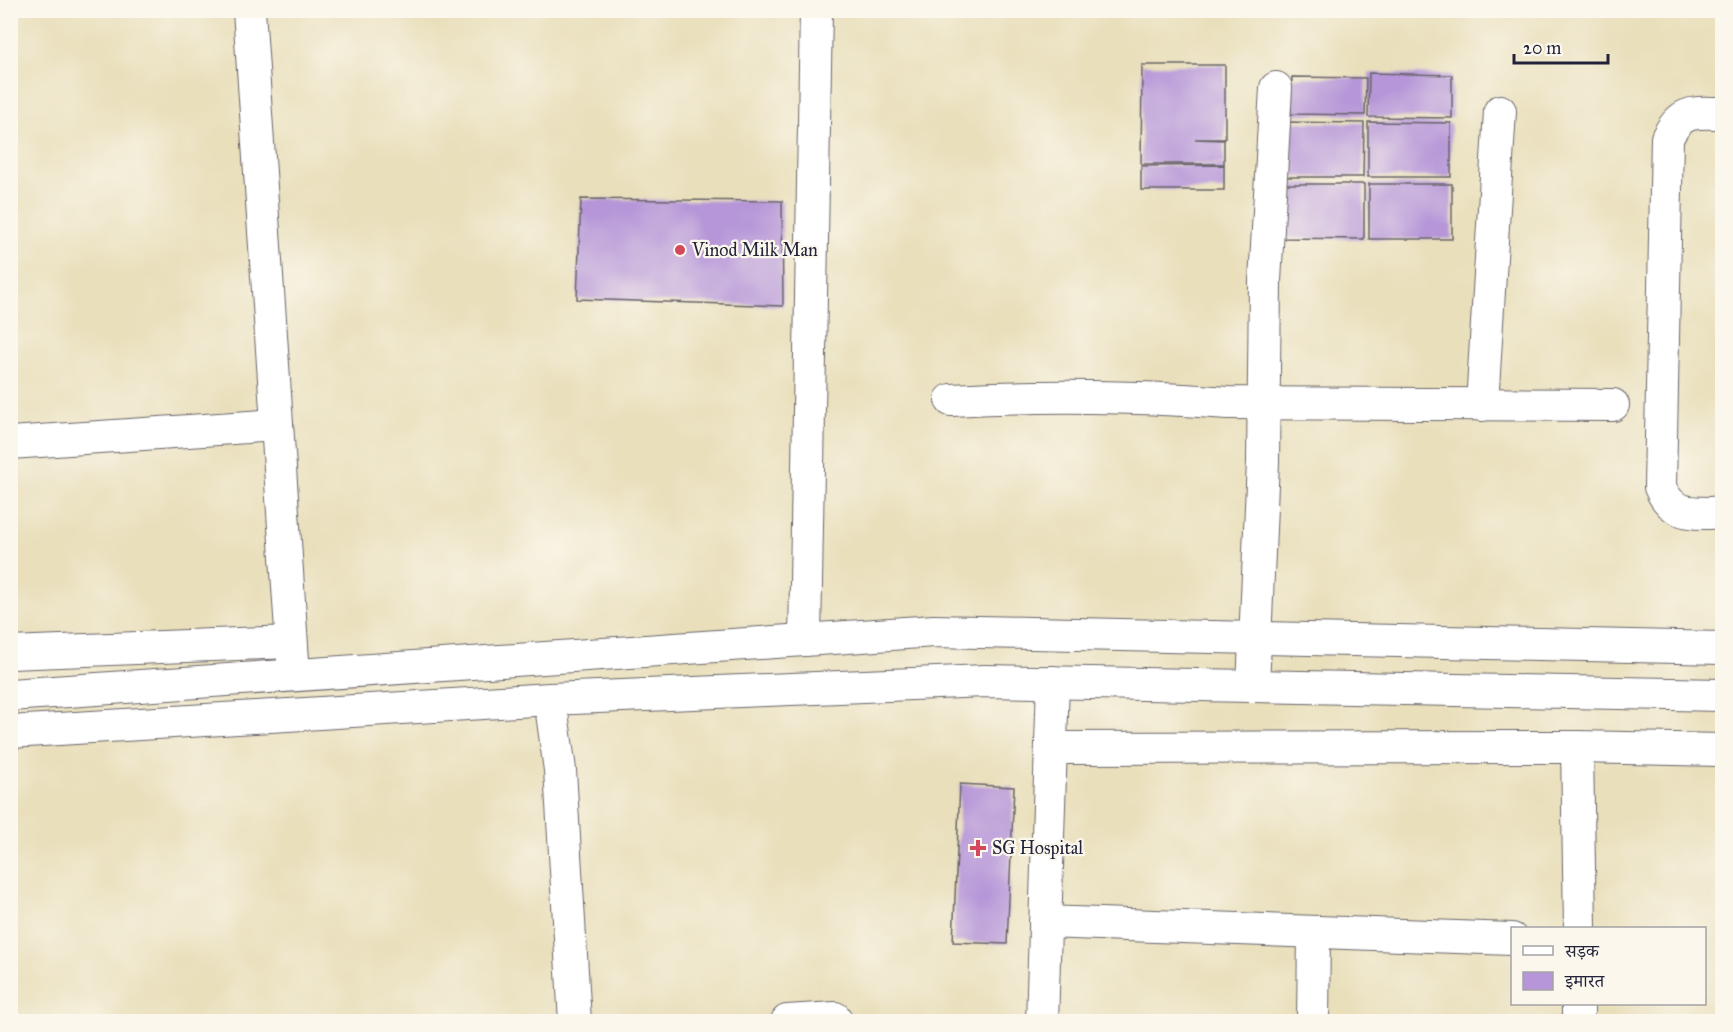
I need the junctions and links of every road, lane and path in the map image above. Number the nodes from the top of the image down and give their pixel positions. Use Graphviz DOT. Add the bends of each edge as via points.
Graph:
graph roads {
  1 [pos="249,10"];
  2 [pos="816,10"];
  3 [pos="1276,88"];
  4 [pos="1500,111"];
  5 [pos="1722,113"];
  6 [pos="951,400"];
  7 [pos="1264,402"];
  8 [pos="1482,405"];
  9 [pos="1613,405"];
  10 [pos="277,424"];
  11 [pos="10,443"];
  12 [pos="1722,513"];
  13 [pos="1256,638"];
  14 [pos="805,640"];
  15 [pos="291,642"];
  16 [pos="1722,648"];
  17 [pos="10,653"];
  18 [pos="294,675"];
  19 [pos="1053,682"];
  20 [pos="1253,686"];
  21 [pos="10,695"];
  22 [pos="1722,695"];
  23 [pos="550,699"];
  24 [pos="10,732"];
  25 [pos="1577,747"];
  26 [pos="1050,748"];
  27 [pos="1722,750"];
  28 [pos="1045,922"];
  29 [pos="1580,927"];
  30 [pos="1314,932"];
  31 [pos="1511,939"];
  32 [pos="1578,1005"];
  33 [pos="835,1018"];
  34 [pos="787,1021"];
  35 [pos="575,1022"];
  36 [pos="782,1022"];
  37 [pos="1042,1022"];
  38 [pos="1313,1022"];
  39 [pos="1578,1022"];
  1 -- 10 [label="street"];
  2 -- 14 [label="street"];
  3 -- 7 [label="street" via="1265,281"];
  4 -- 8 [label="street"];
  5 -- 12 [label="street" via="1688,113 1674,124 1668,138 1660,487 1666,501 1681,511"];
  6 -- 7 [label="street" via="1003,397"];
  7 -- 8 [label="street"];
  7 -- 13 [label="street"];
  8 -- 9 [label="street"];
  10 -- 11 [label="street"];
  10 -- 15 [label="street"];
  13 -- 14 [label="street" via="934,631"];
  13 -- 16 [label="street"];
  13 -- 20 [label="street"];
  14 -- 18 [label="street"];
  15 -- 17 [label="street"];
  15 -- 18 [label="street"];
  18 -- 21 [label="street"];
  19 -- 20 [label="street"];
  19 -- 23 [label="street" via="985,681"];
  19 -- 26 [label="street"];
  20 -- 22 [label="street"];
  23 -- 24 [label="street"];
  23 -- 35 [label="street" via="560,770"];
  25 -- 26 [label="street"];
  25 -- 27 [label="street"];
  25 -- 29 [label="street"];
  26 -- 28 [label="street"];
  28 -- 30 [label="street"];
  28 -- 37 [label="street"];
  30 -- 31 [label="street"];
  30 -- 38 [label="street"];
  32 -- 39 [label="street"];
  33 -- 34 [label="street"];
  34 -- 36 [label="street"];
}
